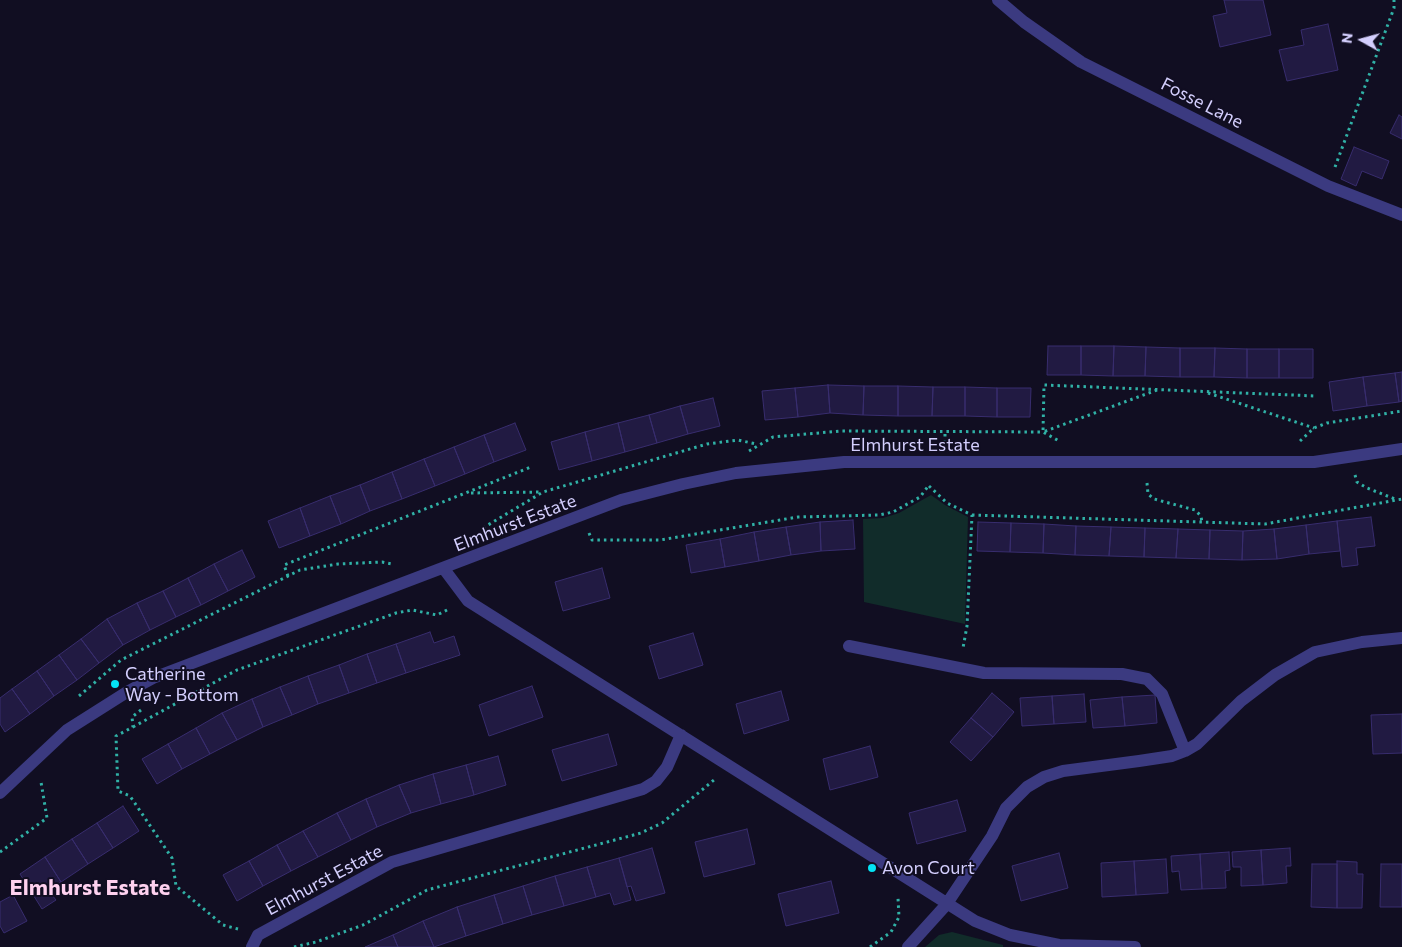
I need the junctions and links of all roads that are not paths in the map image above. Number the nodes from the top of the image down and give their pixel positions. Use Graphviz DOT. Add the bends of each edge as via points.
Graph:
graph roads {
  1 [pos="998,0"];
  2 [pos="1402,216"];
  3 [pos="1402,449"];
  4 [pos="444,569"];
  5 [pos="1402,638"];
  6 [pos="848,646"];
  7 [pos="681,735"];
  8 [pos="1185,751"];
  9 [pos="0,793"];
  10 [pos="946,904"];
  11 [pos="252,947"];
  12 [pos="908,947"];
  13 [pos="1135,947"];
  1 -- 2 [label="street, Fosse Lane" via="1081,62 1328,186"];
  3 -- 4 [label="street, Elmhurst Estate" via="1287,463 844,462 736,473 621,500"];
  4 -- 7 [label="street, Elmhurst Estate" via="468,601"];
  4 -- 9 [label="street, Elmhurst Estate" via="153,678 67,730"];
  5 -- 8 [label="street" via="1315,652 1268,680"];
  6 -- 8 [label="street" via="984,673 1122,674 1147,679 1162,694"];
  7 -- 10 [label="street, Elmhurst Estate"];
  7 -- 11 [label="street, Elmhurst Estate" via="667,766 656,781 643,789 392,862 258,935"];
  8 -- 10 [label="street" via="1172,756 1063,771 1027,787 1006,808 992,836"];
  10 -- 12 [label="street"];
  10 -- 13 [label="street, Elmhurst Estate" via="975,921 1010,935 1059,945"];
}
